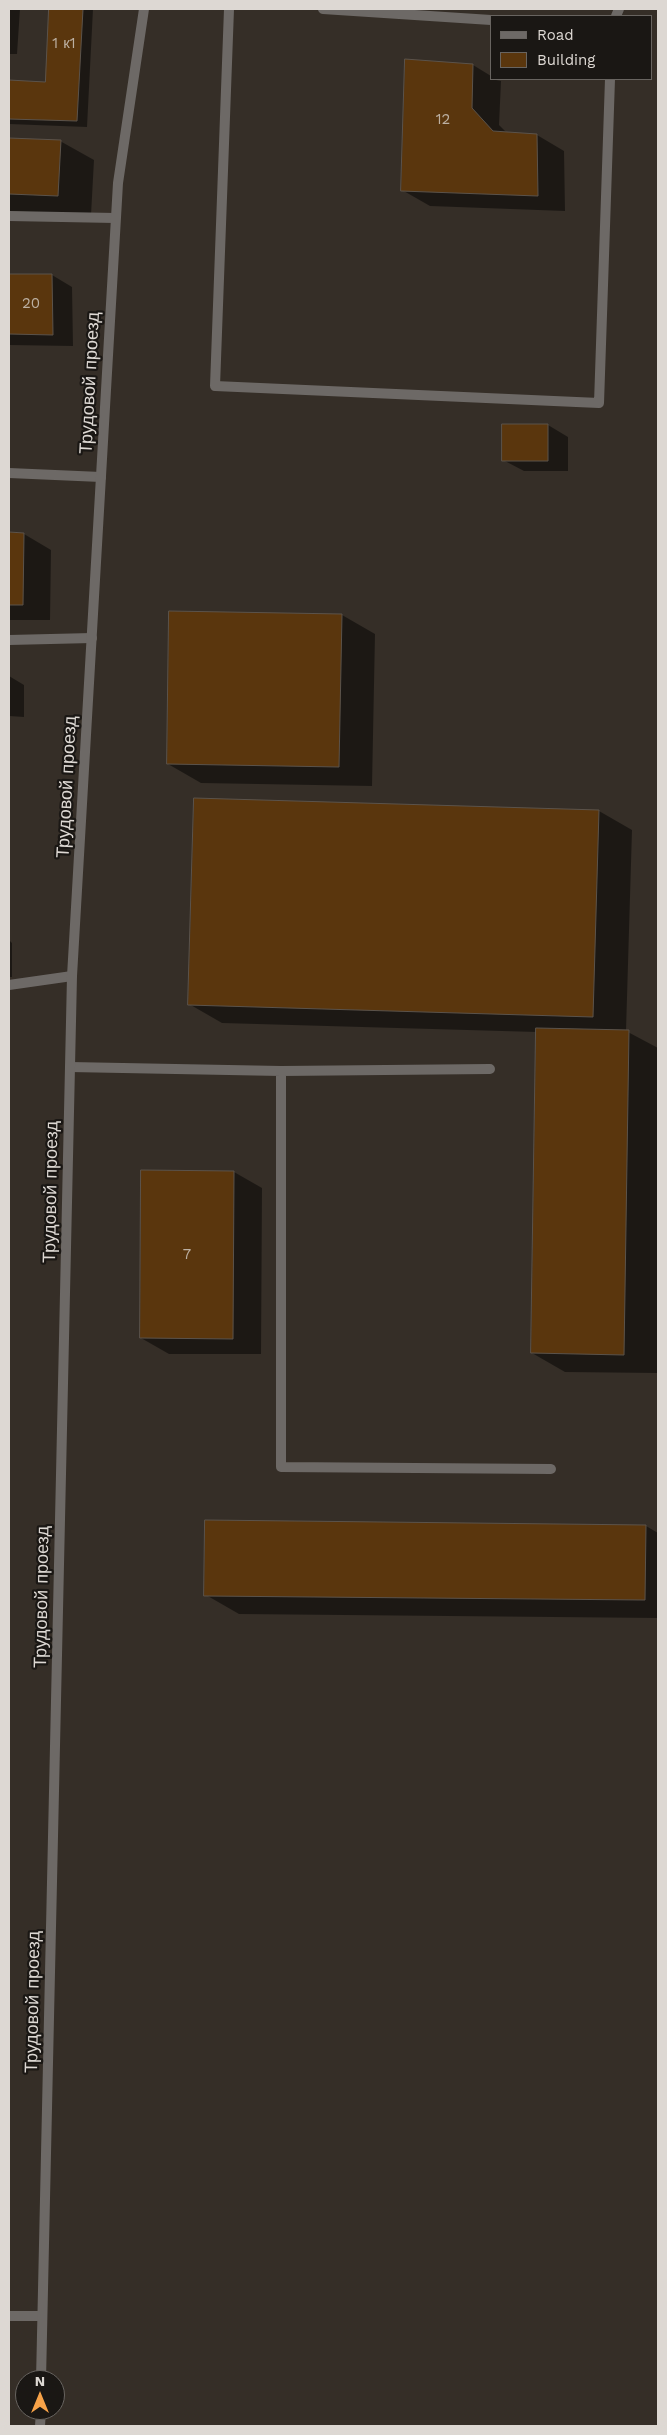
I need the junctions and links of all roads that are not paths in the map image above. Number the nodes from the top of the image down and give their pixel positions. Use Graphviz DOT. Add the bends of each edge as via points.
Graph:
graph roads {
  1 [pos="144,9"];
  2 [pos="229,9"];
  3 [pos="323,9"];
  4 [pos="490,20"];
  5 [pos="610,80"];
  6 [pos="9,216"];
  7 [pos="115,218"];
  8 [pos="9,473"];
  9 [pos="101,477"];
  10 [pos="92,638"];
  11 [pos="9,640"];
  12 [pos="72,976"];
  13 [pos="9,985"];
  14 [pos="70,1067"];
  15 [pos="490,1069"];
  16 [pos="282,1071"];
  17 [pos="551,1470"];
  18 [pos="9,2316"];
  19 [pos="42,2316"];
  20 [pos="41,2370"];
  1 -- 7 [label="street, Трудовой проезд"];
  2 -- 5 [label="street" via="215,386 600,403"];
  3 -- 4 [label="street"];
  6 -- 7 [label="street"];
  7 -- 9 [label="street, Трудовой проезд"];
  8 -- 9 [label="street"];
  9 -- 10 [label="street, Трудовой проезд"];
  10 -- 11 [label="street"];
  10 -- 12 [label="street, Трудовой проезд"];
  12 -- 13 [label="street"];
  12 -- 14 [label="street, Трудовой проезд"];
  14 -- 16 [label="street"];
  14 -- 19 [label="street, Трудовой проезд"];
  15 -- 16 [label="street"];
  16 -- 17 [label="street" via="282,1467"];
  18 -- 19 [label="street"];
  19 -- 20 [label="street, Трудовой проезд"];
}
